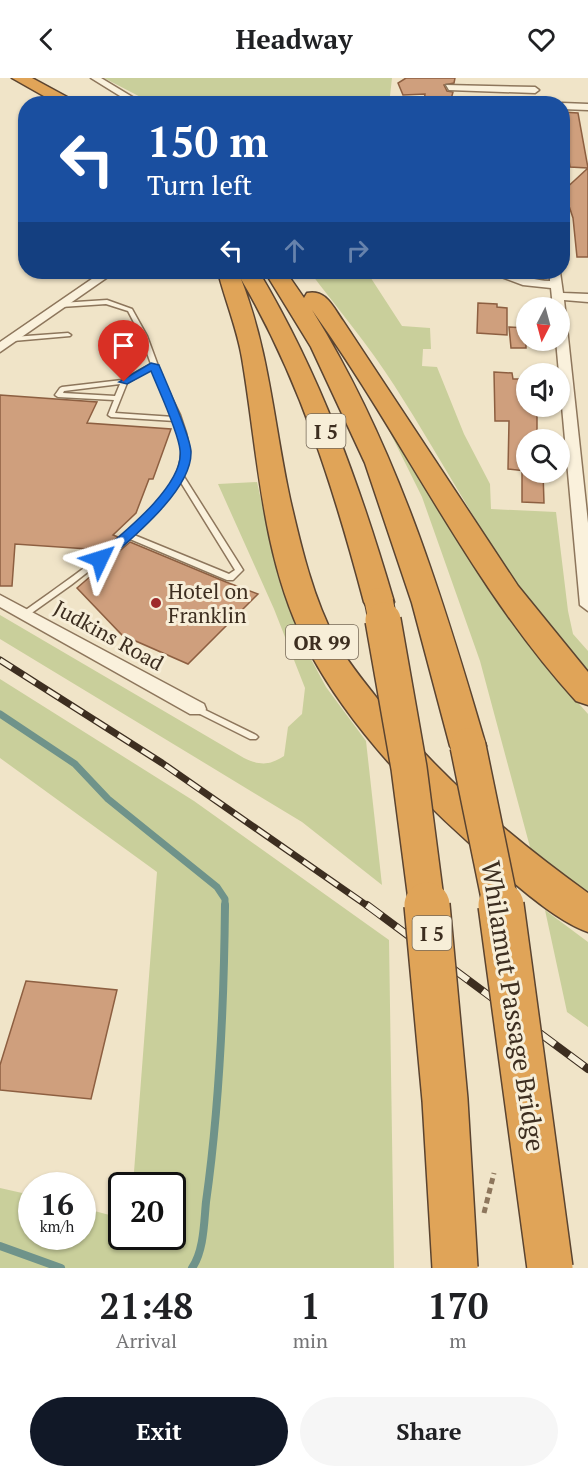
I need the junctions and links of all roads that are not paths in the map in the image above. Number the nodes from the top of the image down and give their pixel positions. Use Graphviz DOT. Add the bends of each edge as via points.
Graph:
graph roads {
  1 [pos="21,78"];
  2 [pos="43,78"];
  3 [pos="95,78"];
  4 [pos="534,78"];
  5 [pos="449,87"];
  6 [pos="535,90"];
  7 [pos="56,96"];
  8 [pos="81,96"];
  9 [pos="126,96"];
  10 [pos="535,96"];
  11 [pos="570,106"];
  12 [pos="588,107"];
  13 [pos="99,279"];
  14 [pos="230,279"];
  15 [pos="252,279"];
  16 [pos="279,279"];
  17 [pos="299,279"];
  18 [pos="515,279"];
  19 [pos="556,279"];
  20 [pos="558,296"];
  21 [pos="588,298"];
  22 [pos="61,305"];
  23 [pos="68,335"];
  24 [pos="13,339"];
  25 [pos="0,348"];
  26 [pos="564,351"];
  27 [pos="154,365"];
  28 [pos="124,382"];
  29 [pos="117,398"];
  30 [pos="111,414"];
  31 [pos="176,418"];
  32 [pos="107,424"];
  33 [pos="180,476"];
  34 [pos="128,535"];
  35 [pos="0,600"];
  36 [pos="588,605"];
  37 [pos="26,614"];
  38 [pos="588,693"];
  39 [pos="197,710"];
  40 [pos="253,737"];
  41 [pos="588,915"];
  42 [pos="455,1268"];
  43 [pos="550,1268"];
  1 -- 7 [label="highway"];
  2 -- 8 [label="highway"];
  3 -- 9 [label="street"];
  4 -- 6 [label="street"];
  5 -- 6 [label="street"];
  6 -- 10 [label="street"];
  11 -- 12 [label="street"];
  13 -- 22 [label="street"];
  14 -- 41 [label="highway, OR 99" via="259,375 274,487 289,555 317,635 371,716 416,770 465,820"];
  15 -- 42 [label="highway, I 5, bridge" via="291,347 323,424 348,488 379,602 414,796 436,971"];
  16 -- 43 [label="highway, Whilamut Passage Bridge / I 5, bridge" via="362,420 427,593 468,746 502,910"];
  17 -- 38 [label="highway" via="348,342 511,597 555,660"];
  18 -- 20 [label="street"];
  19 -- 20 [label="street"];
  20 -- 21 [label="street"];
  22 -- 24 [label="street"];
  22 -- 27 [label="lane" via="95,301 124,307 134,316"];
  23 -- 24 [label="lane"];
  24 -- 25 [label="street"];
  26 -- 36 [label="street"];
  27 -- 28 [label="lane"];
  27 -- 31 [label="lane"];
  28 -- 29 [label="lane"];
  28 -- 29 [label="lane" via="62,389 58,395"];
  29 -- 30 [label="lane"];
  30 -- 31 [label="lane"];
  30 -- 32 [label="lane"];
  31 -- 33 [label="lane" via="186,450"];
  33 -- 34 [label="lane"];
  33 -- 34 [label="lane" via="239,570 230,578"];
  34 -- 37 [label="lane"];
  35 -- 37 [label="street, Judkins Road"];
  37 -- 39 [label="street, Judkins Road"];
  39 -- 40 [label="lane"];
}
